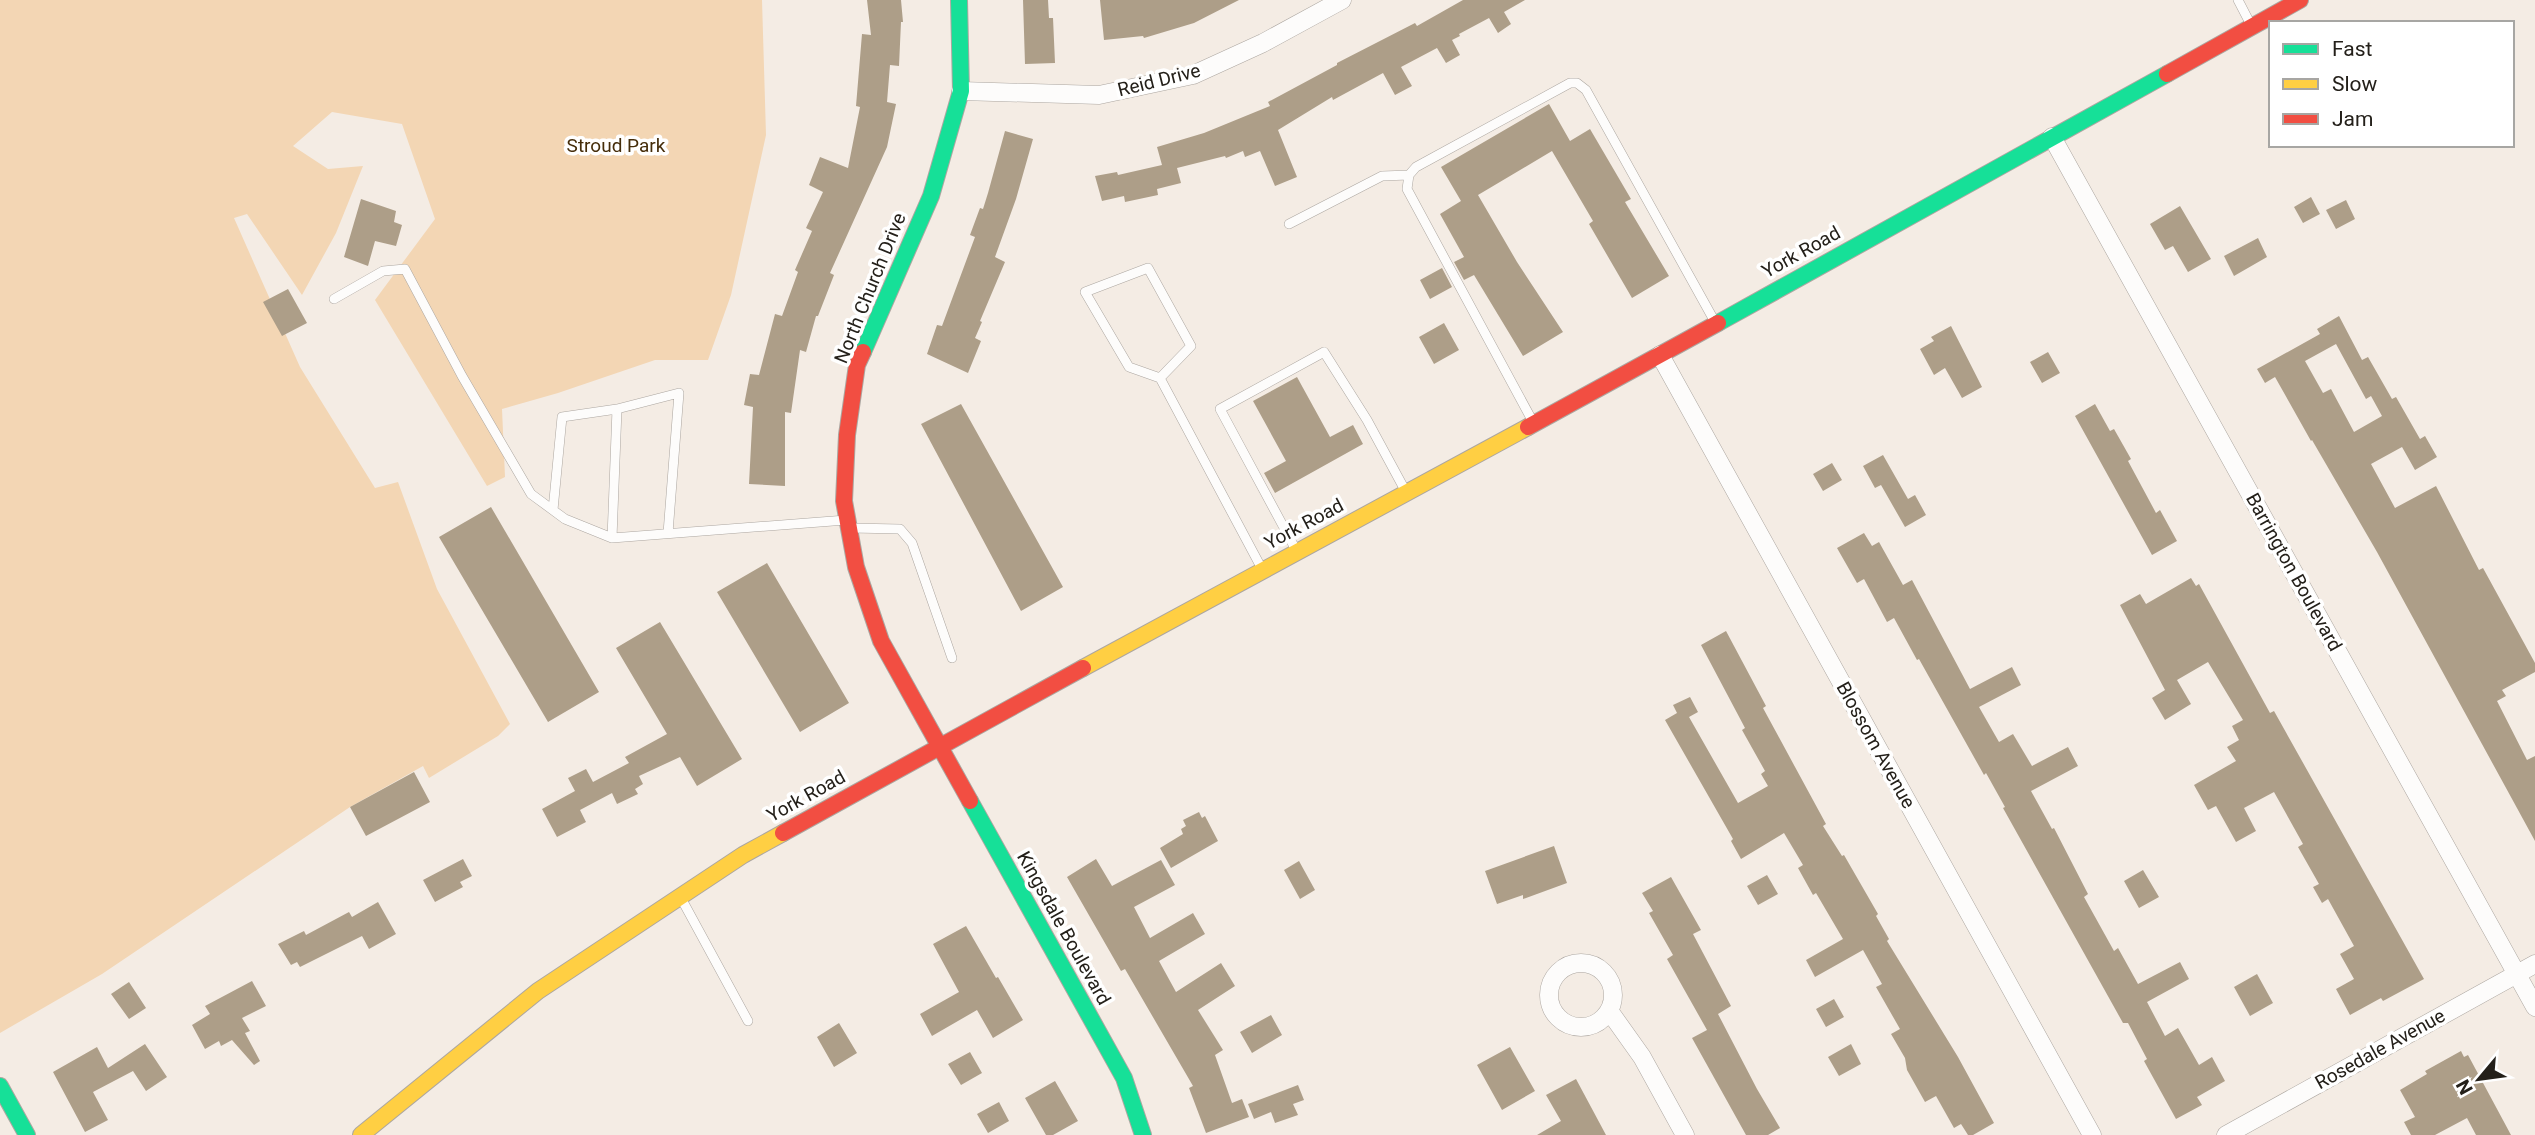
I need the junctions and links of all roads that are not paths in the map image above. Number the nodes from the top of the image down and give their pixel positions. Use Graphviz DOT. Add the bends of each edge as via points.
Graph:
graph roads {
  1 [pos="959,0"];
  2 [pos="1342,0"];
  3 [pos="2238,0"];
  4 [pos="2300,0"];
  5 [pos="2252,26"];
  6 [pos="961,91"];
  7 [pos="2052,137"];
  8 [pos="1409,175"];
  9 [pos="1289,223"];
  10 [pos="334,299"];
  11 [pos="1716,324"];
  12 [pos="1660,355"];
  13 [pos="1160,378"];
  14 [pos="617,409"];
  15 [pos="1534,423"];
  16 [pos="1406,492"];
  17 [pos="553,510"];
  18 [pos="848,524"];
  19 [pos="668,533"];
  20 [pos="612,537"];
  21 [pos="1297,551"];
  22 [pos="1262,570"];
  23 [pos="952,658"];
  24 [pos="939,746"];
  25 [pos="680,897"];
  26 [pos="2535,964"];
  27 [pos="2516,974"];
  28 [pos="2535,1007"];
  29 [pos="1610,1013"];
  30 [pos="748,1021"];
  31 [pos="0,1086"];
  32 [pos="27,1135"];
  33 [pos="361,1135"];
  34 [pos="1143,1135"];
  35 [pos="1685,1135"];
  36 [pos="2092,1135"];
  37 [pos="2226,1135"];
  1 -- 6 [label="main road, North Church Drive"];
  2 -- 6 [label="street, Reid Drive" via="1193,75 1099,94"];
  3 -- 5 [label="lane"];
  4 -- 5 [label="main road, York Road"];
  5 -- 7 [label="main road, York Road"];
  6 -- 18 [label="main road, North Church Drive" via="931,196 857,365 847,435 844,501"];
  7 -- 11 [label="main road, York Road"];
  7 -- 27 [label="street, Barrington Boulevard"];
  8 -- 9 [label="lane" via="1382,176"];
  8 -- 11 [label="lane" via="1416,167 1577,83 1586,90"];
  8 -- 15 [label="lane" via="1407,189"];
  10 -- 17 [label="lane" via="383,271 405,269 531,494"];
  11 -- 12 [label="main road, York Road"];
  12 -- 15 [label="main road, York Road"];
  12 -- 36 [label="street, Blossom Avenue"];
  13 -- 13 [label="lane" via="1129,367 1085,292 1148,268 1191,346"];
  13 -- 22 [label="lane"];
  14 -- 17 [label="lane" via="562,417"];
  14 -- 19 [label="lane" via="678,393"];
  14 -- 20 [label="lane"];
  15 -- 16 [label="main road, York Road"];
  16 -- 21 [label="main road, York Road"];
  16 -- 21 [label="lane" via="1324,352 1220,410"];
  17 -- 20 [label="lane"];
  18 -- 19 [label="lane"];
  18 -- 23 [label="lane" via="900,528 912,542"];
  18 -- 24 [label="main road, North Church Drive" via="856,567 881,641"];
  19 -- 20 [label="lane"];
  21 -- 22 [label="main road, York Road"];
  22 -- 24 [label="main road, York Road"];
  24 -- 25 [label="main road, York Road" via="743,855"];
  24 -- 34 [label="main road, Kingsdale Boulevard" via="1124,1078"];
  25 -- 30 [label="lane"];
  25 -- 33 [label="main road, York Road" via="538,991"];
  26 -- 27 [label="street, Rosedale Avenue"];
  27 -- 28 [label="street, Barrington Boulevard"];
  27 -- 37 [label="street, Rosedale Avenue"];
  29 -- 35 [label="street" via="1642,1057"];
  31 -- 32 [label="main road"];
}
